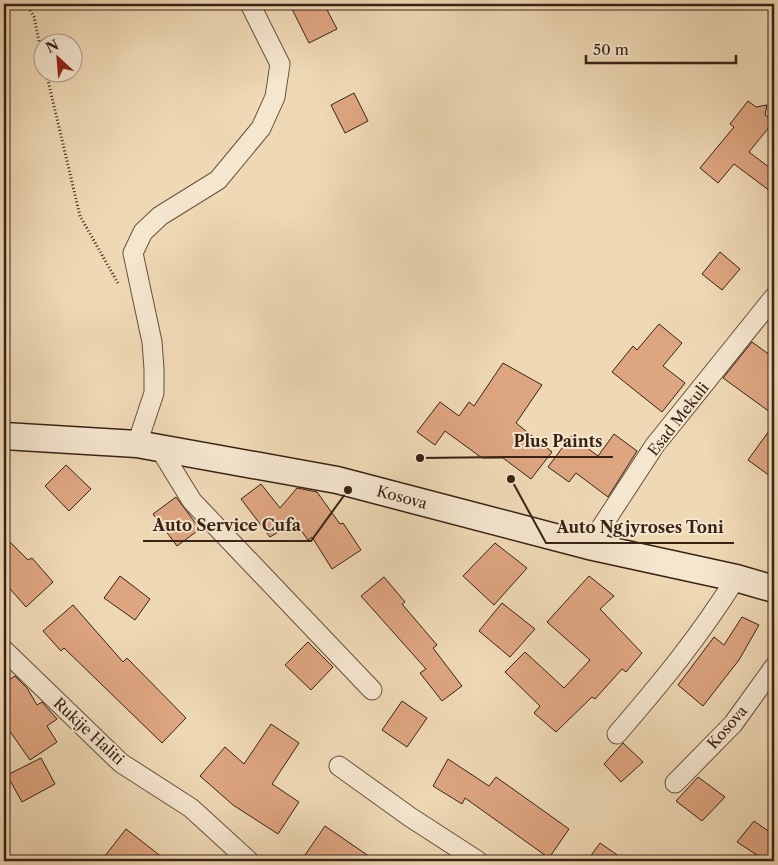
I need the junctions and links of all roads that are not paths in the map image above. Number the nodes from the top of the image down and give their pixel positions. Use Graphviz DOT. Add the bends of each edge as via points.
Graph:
graph roads {
  1 [pos="250,4"];
  2 [pos="774,297"];
  3 [pos="4,436"];
  4 [pos="149,446"];
  5 [pos="589,546"];
  6 [pos="736,578"];
  7 [pos="774,590"];
  8 [pos="4,650"];
  9 [pos="774,667"];
  10 [pos="372,690"];
  11 [pos="617,734"];
  12 [pos="339,766"];
  13 [pos="676,782"];
  14 [pos="249,861"];
  15 [pos="478,861"];
  1 -- 4 [label="street" via="280,64 275,98 260,128 218,180 160,216 143,232 133,253 152,342 154,393"];
  2 -- 5 [label="street, Esad Mekuli" via="656,445"];
  3 -- 4 [label="street, Kosova"];
  4 -- 5 [label="street, Kosova" via="337,480"];
  4 -- 10 [label="street" via="192,501"];
  5 -- 6 [label="street, Kosova"];
  6 -- 7 [label="street, Kosova"];
  6 -- 11 [label="street" via="671,673"];
  8 -- 14 [label="street, Rukije Haliti" via="121,763 191,808"];
  9 -- 13 [label="street, Kosova" via="733,724"];
  12 -- 15 [label="street"];
}
